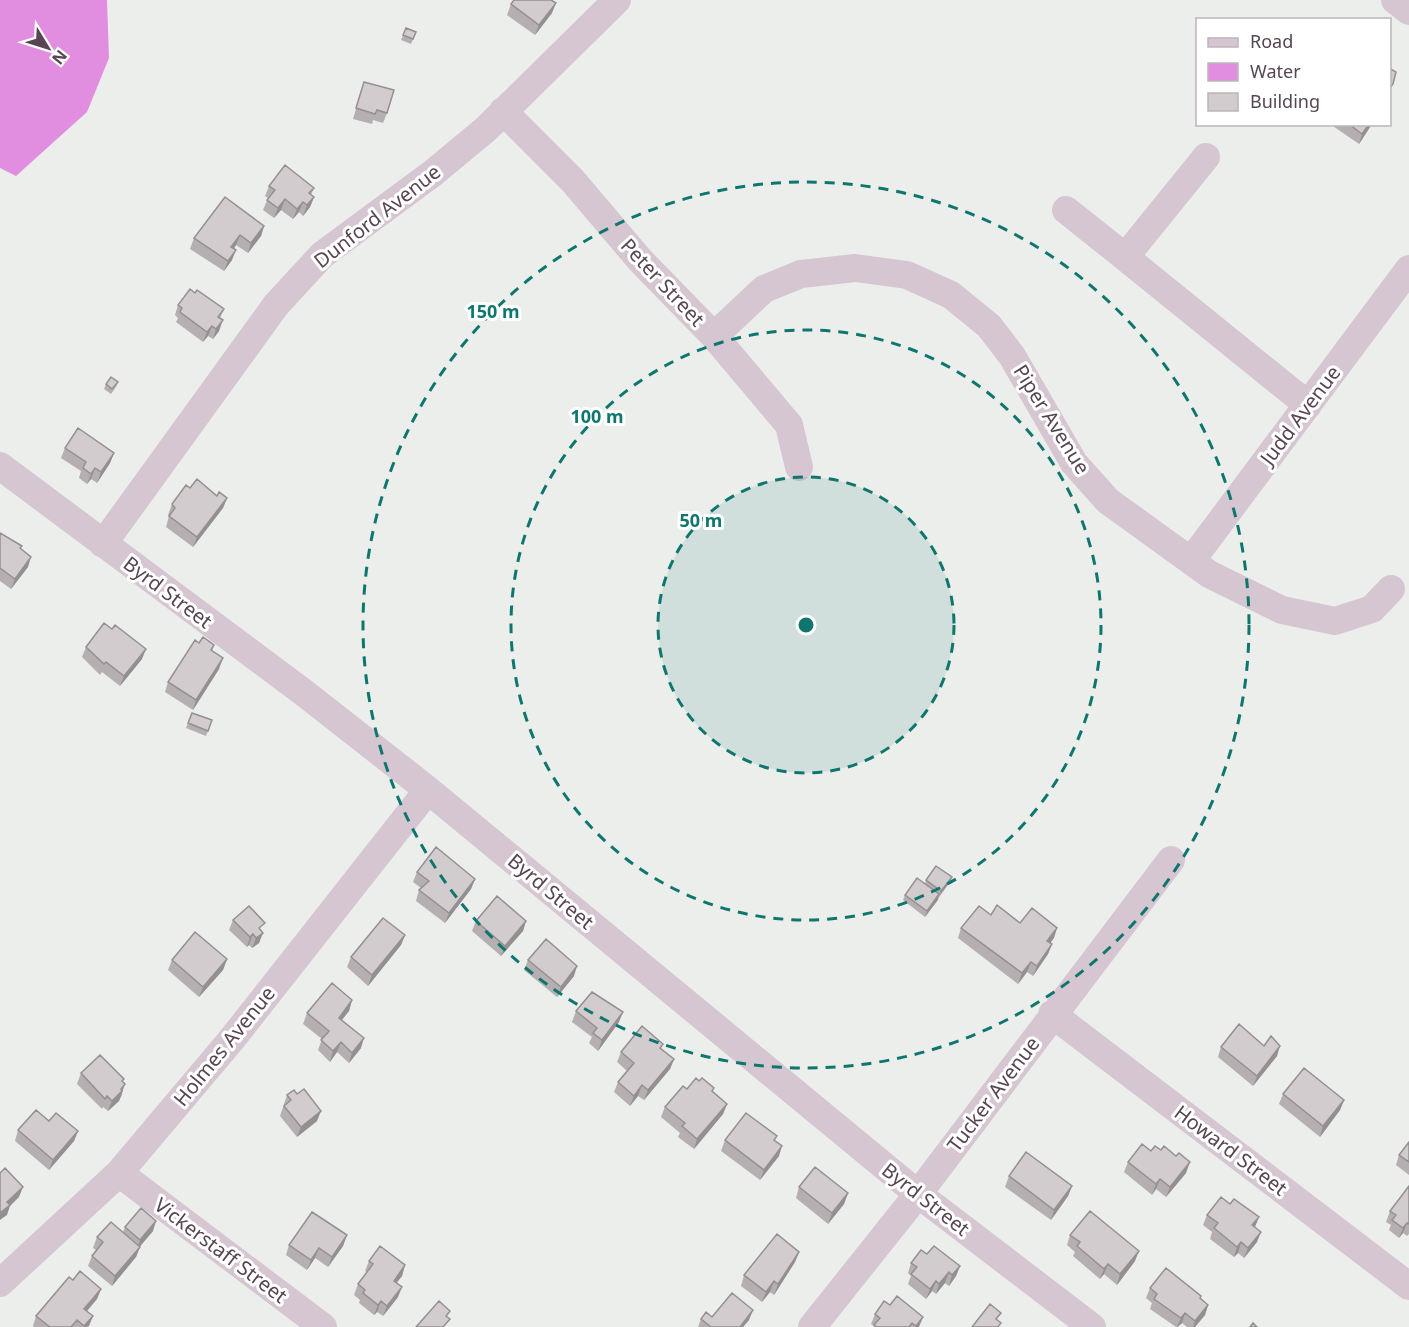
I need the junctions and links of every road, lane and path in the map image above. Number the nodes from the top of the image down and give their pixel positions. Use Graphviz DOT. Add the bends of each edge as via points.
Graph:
graph roads {
  1 [pos="1395,0"];
  2 [pos="607,3"];
  3 [pos="1409,11"];
  4 [pos="503,111"];
  5 [pos="1206,157"];
  6 [pos="1066,210"];
  7 [pos="1125,257"];
  8 [pos="1405,283"];
  9 [pos="714,336"];
  10 [pos="1308,405"];
  11 [pos="0,466"];
  12 [pos="799,467"];
  13 [pos="103,544"];
  14 [pos="1191,561"];
  15 [pos="1391,590"];
  16 [pos="428,790"];
  17 [pos="1171,860"];
  18 [pos="1052,1014"];
  19 [pos="119,1173"];
  20 [pos="918,1194"];
  21 [pos="0,1283"];
  22 [pos="1409,1286"];
  23 [pos="323,1327"];
  24 [pos="812,1327"];
  25 [pos="1092,1327"];
  1 -- 3 [label="street"];
  2 -- 4 [label="street, Dunford Avenue"];
  4 -- 9 [label="street, Peter Street" via="573,181 640,260"];
  4 -- 13 [label="street, Dunford Avenue" via="433,173 322,255 276,305"];
  5 -- 7 [label="street"];
  6 -- 7 [label="street"];
  7 -- 10 [label="street"];
  8 -- 10 [label="street, Judd Avenue"];
  9 -- 12 [label="street, Peter Street" via="789,425"];
  9 -- 14 [label="street, Piper Avenue" via="764,290 801,274 855,267 907,275 951,295 990,326 1012,356 1074,463 1108,501"];
  10 -- 14 [label="street, Judd Avenue"];
  11 -- 13 [label="street, Byrd Street"];
  13 -- 16 [label="street, Byrd Street"];
  14 -- 15 [label="street, Piper Avenue" via="1282,610 1335,621 1372,609"];
  16 -- 19 [label="street, Holmes Avenue" via="232,1039"];
  16 -- 20 [label="street, Byrd Street"];
  17 -- 18 [label="street, Tucker Avenue"];
  18 -- 20 [label="street, Tucker Avenue"];
  18 -- 22 [label="street, Howard Street"];
  19 -- 21 [label="street, Holmes Avenue"];
  19 -- 23 [label="street, Vickerstaff Street"];
  20 -- 24 [label="street, Tucker Avenue"];
  20 -- 25 [label="street, Byrd Street"];
}
